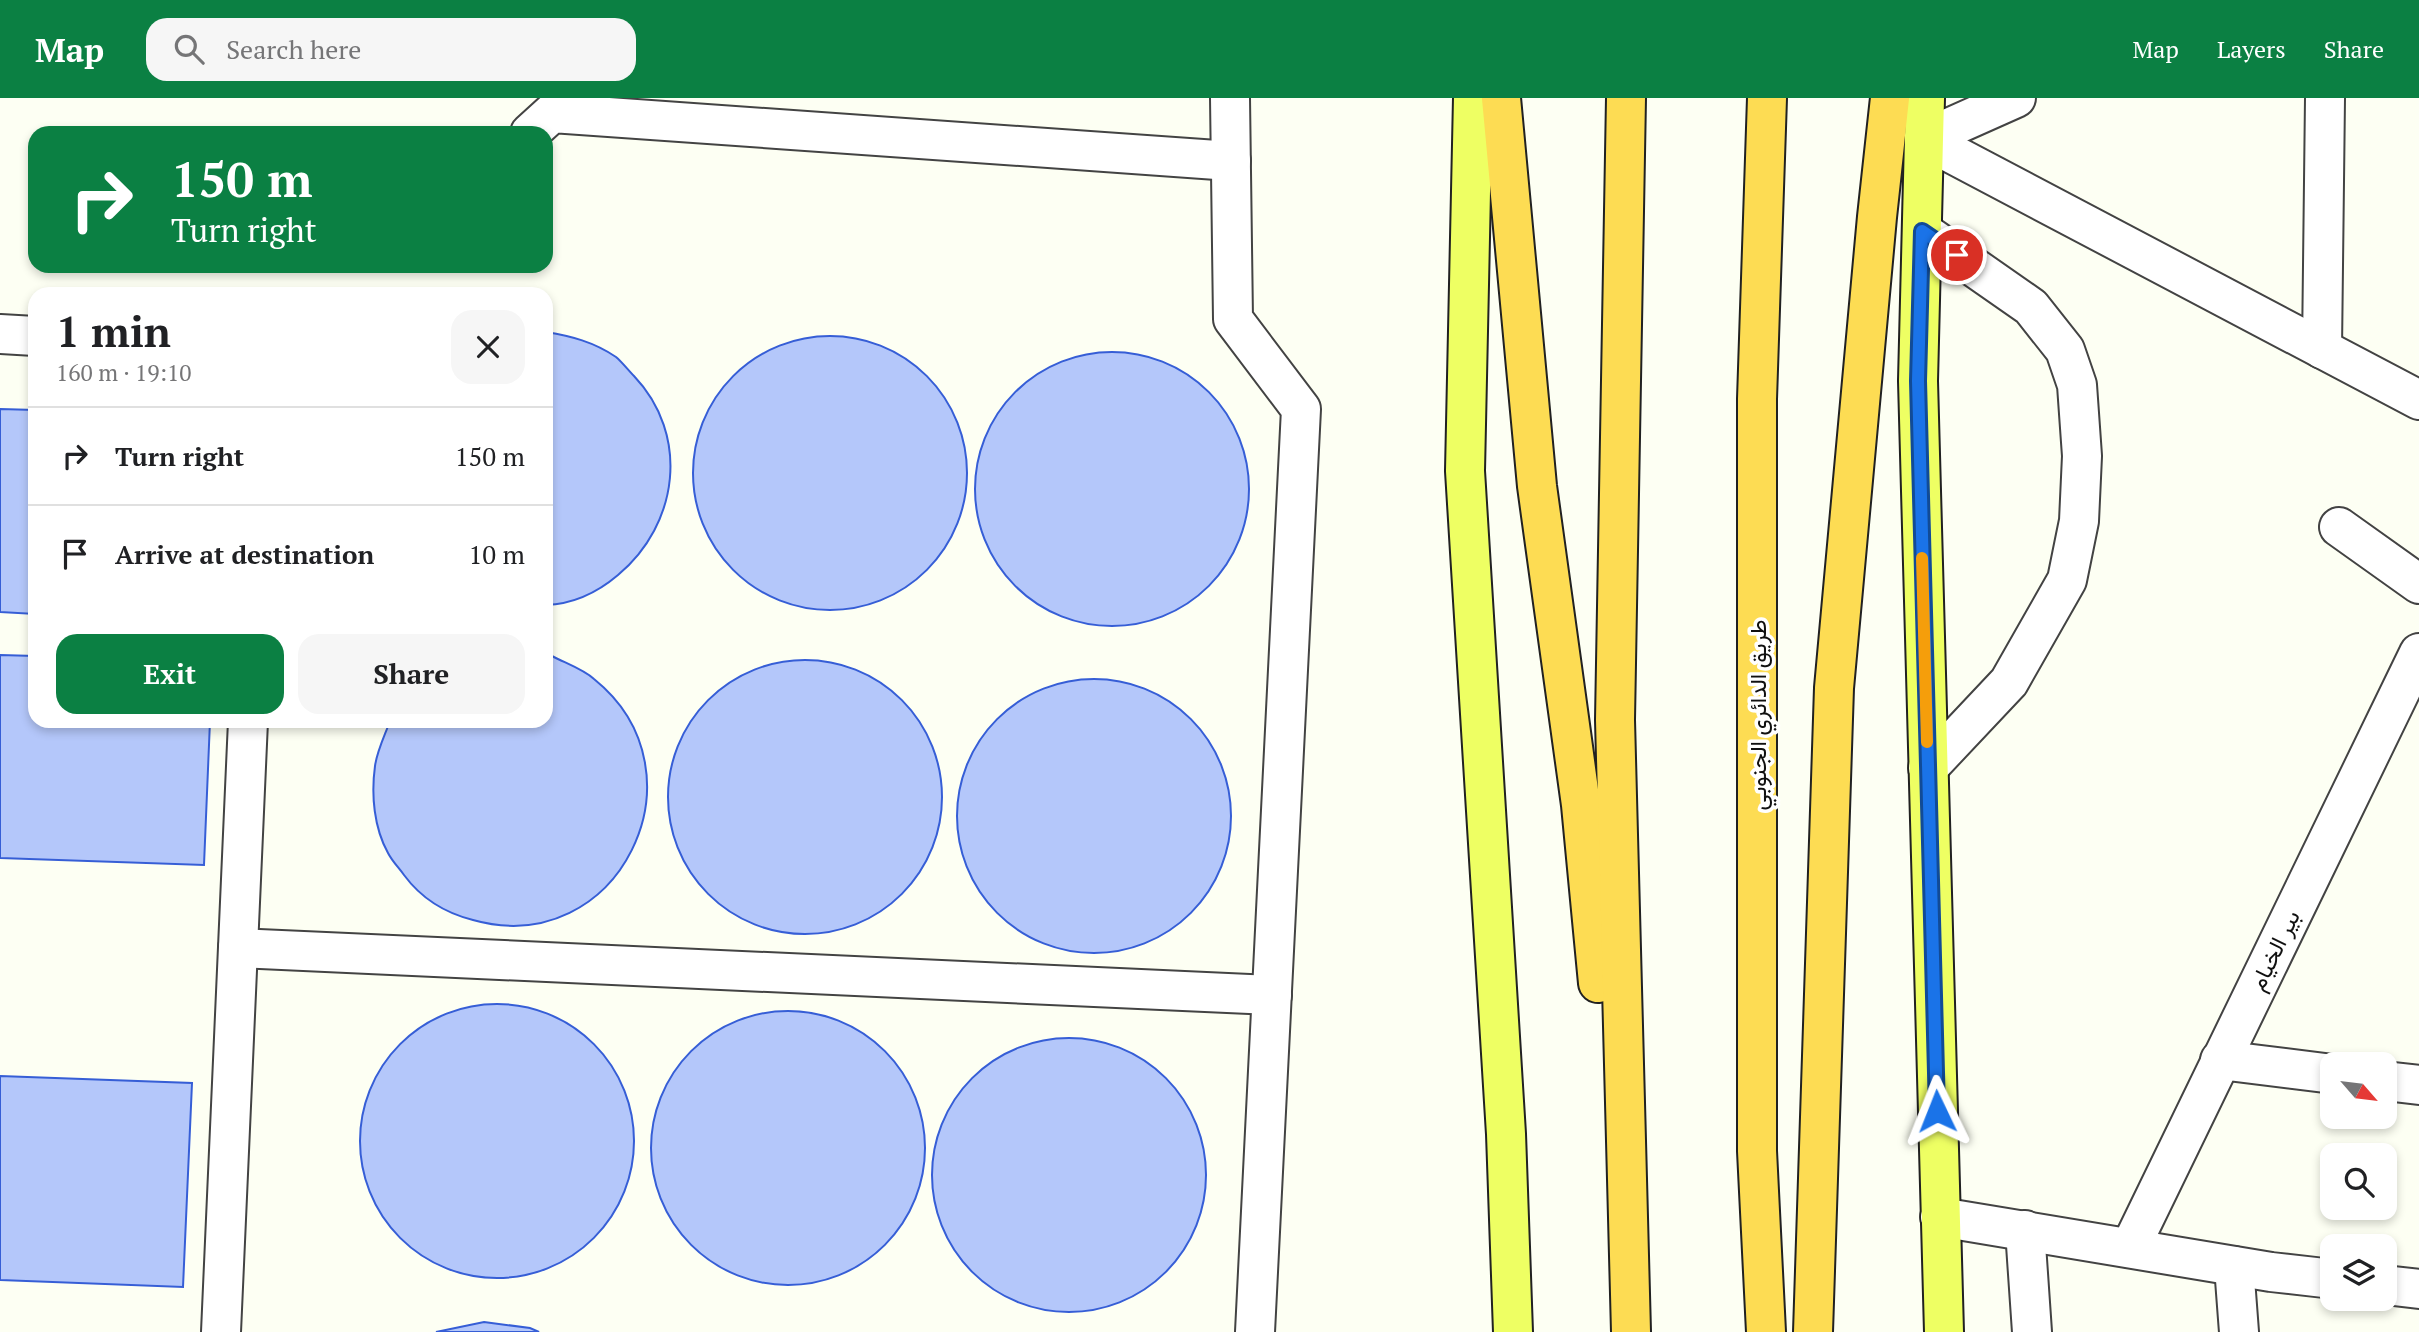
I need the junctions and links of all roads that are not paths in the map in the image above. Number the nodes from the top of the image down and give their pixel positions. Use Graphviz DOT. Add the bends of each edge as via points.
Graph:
graph roads {
  1 [pos="1230,98"];
  2 [pos="1473,98"];
  3 [pos="1501,98"];
  4 [pos="1626,98"];
  5 [pos="1767,98"];
  6 [pos="1890,98"];
  7 [pos="1925,98"];
  8 [pos="2016,98"];
  9 [pos="2325,98"];
  10 [pos="538,126"];
  11 [pos="1924,139"];
  12 [pos="1231,161"];
  13 [pos="1922,231"];
  14 [pos="0,334"];
  15 [pos="28,336"];
  16 [pos="2322,349"];
  17 [pos="2419,400"];
  18 [pos="2339,527"];
  19 [pos="2419,584"];
  20 [pos="2419,653"];
  21 [pos="248,728"];
  22 [pos="1928,768"];
  23 [pos="238,948"];
  24 [pos="1272,995"];
  25 [pos="2220,1060"];
  26 [pos="2320,1072"];
  27 [pos="2398,1083"];
  28 [pos="2419,1085"];
  29 [pos="1940,1217"];
  30 [pos="2025,1230"];
  31 [pos="2130,1248"];
  32 [pos="2234,1266"];
  33 [pos="2320,1277"];
  34 [pos="2397,1286"];
  35 [pos="2419,1289"];
  36 [pos="1630,1325"];
  37 [pos="220,1332"];
  38 [pos="1255,1332"];
  39 [pos="1513,1332"];
  40 [pos="1766,1332"];
  41 [pos="1813,1332"];
  42 [pos="1944,1332"];
  43 [pos="2032,1332"];
  44 [pos="2239,1332"];
  1 -- 12 [label="street"];
  2 -- 39 [label="main road" via="1465,471 1506,1133"];
  3 -- 36 [label="highway" via="1537,486 1581,805"];
  4 -- 36 [label="highway" via="1615,720"];
  5 -- 40 [label="highway, طريق الدائري الجنوبي" via="1757,399 1757,1152"];
  6 -- 41 [label="highway" via="1834,688"];
  7 -- 11 [label="main road"];
  8 -- 11 [label="street"];
  9 -- 16 [label="street"];
  10 -- 12 [label="street" via="552,113"];
  11 -- 13 [label="main road"];
  11 -- 16 [label="street"];
  12 -- 24 [label="street" via="1233,319 1301,409"];
  13 -- 22 [label="main road" via="1918,381"];
  13 -- 22 [label="street" via="2031,307 2065,350 2077,386 2082,456 2079,521 2067,580 2009,682"];
  14 -- 15 [label="street"];
  16 -- 17 [label="street"];
  18 -- 19 [label="street"];
  20 -- 25 [label="street, بير الخيام"];
  21 -- 23 [label="street"];
  22 -- 29 [label="main road"];
  23 -- 24 [label="street"];
  23 -- 37 [label="street"];
  24 -- 38 [label="street"];
  25 -- 26 [label="street"];
  25 -- 31 [label="street, بير الخيام"];
  27 -- 28 [label="street"];
  29 -- 30 [label="street"];
  29 -- 42 [label="main road"];
  30 -- 31 [label="street"];
  30 -- 43 [label="street"];
  31 -- 32 [label="street"];
  32 -- 33 [label="street"];
  32 -- 44 [label="street"];
  34 -- 35 [label="street"];
}
